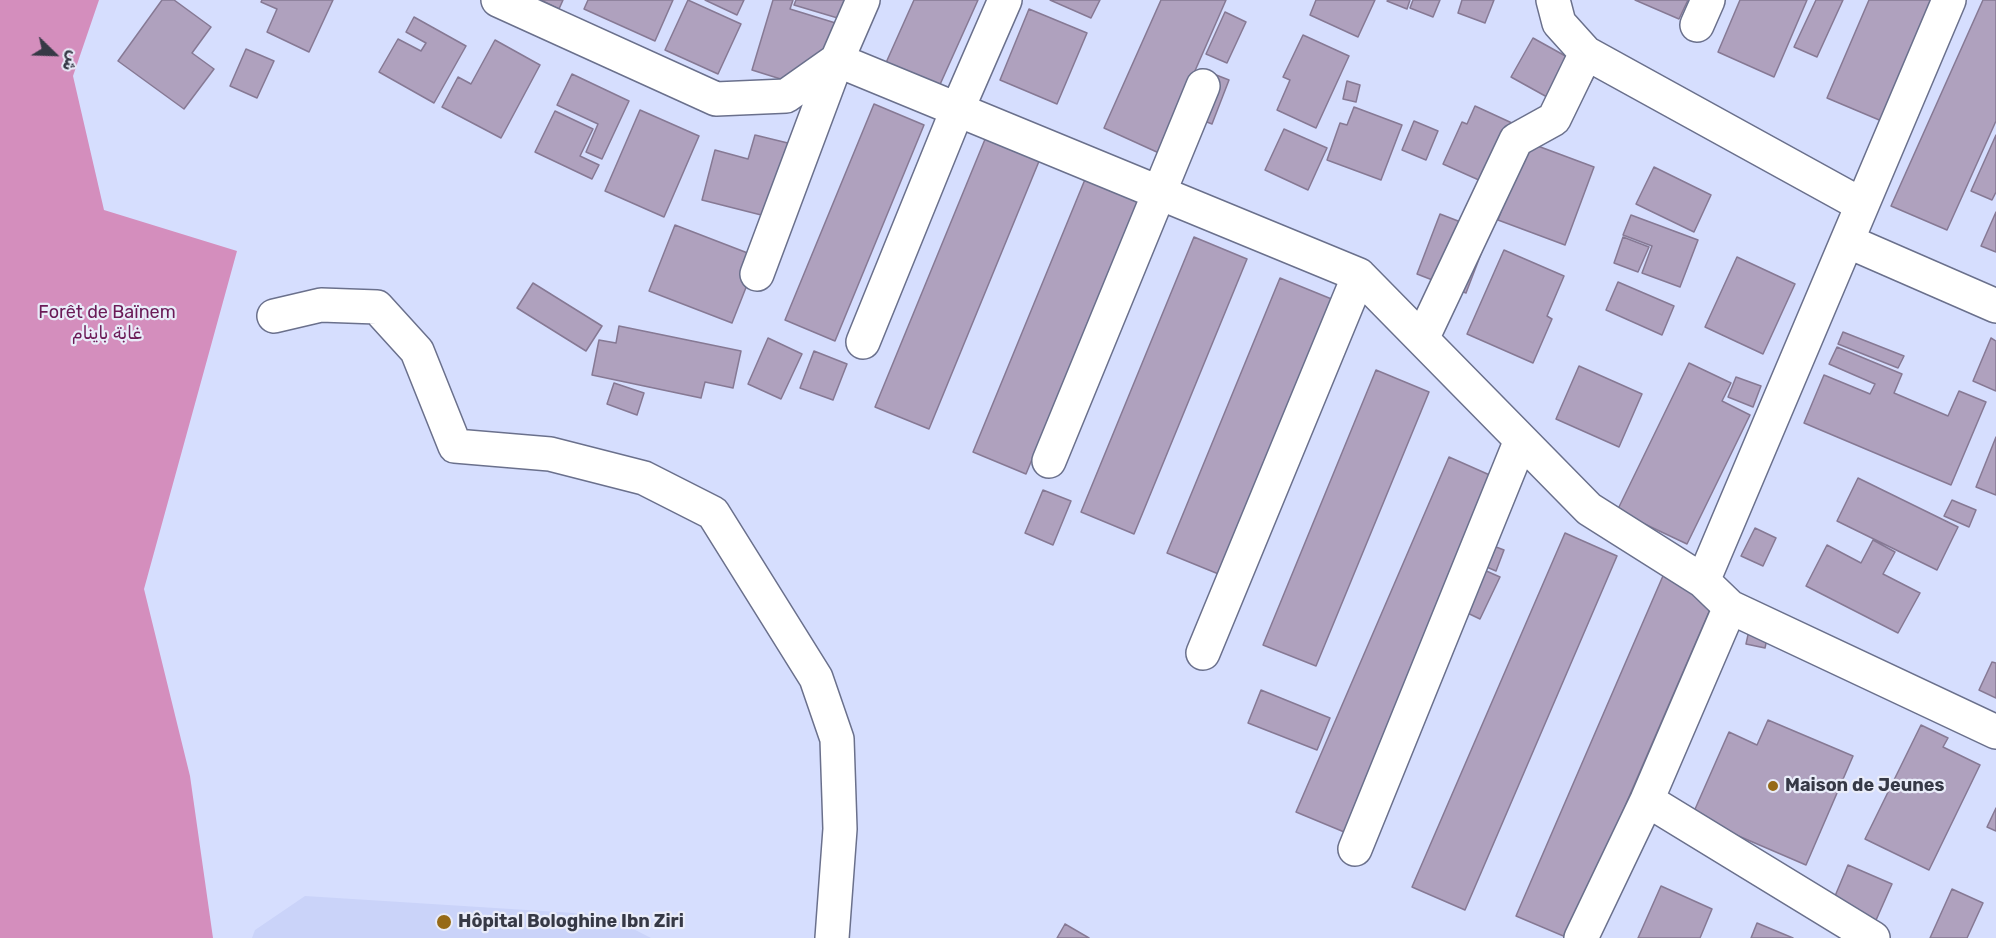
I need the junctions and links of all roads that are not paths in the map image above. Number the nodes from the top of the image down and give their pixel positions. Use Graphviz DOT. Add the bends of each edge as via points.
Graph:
graph roads {
  1 [pos="498,0"];
  2 [pos="863,0"];
  3 [pos="1005,0"];
  4 [pos="1552,0"];
  5 [pos="1949,0"];
  6 [pos="1586,53"];
  7 [pos="837,60"];
  8 [pos="1203,86"];
  9 [pos="958,108"];
  10 [pos="1158,193"];
  11 [pos="1862,205"];
  12 [pos="1847,241"];
  13 [pos="757,274"];
  14 [pos="1359,275"];
  15 [pos="1996,306"];
  16 [pos="274,316"];
  17 [pos="1422,339"];
  18 [pos="863,342"];
  19 [pos="1521,440"];
  20 [pos="1049,461"];
  21 [pos="1703,581"];
  22 [pos="1730,607"];
  23 [pos="1203,652"];
  24 [pos="1996,732"];
  25 [pos="1647,800"];
  26 [pos="1355,849"];
  27 [pos="832,938"];
  28 [pos="1581,938"];
  29 [pos="1873,938"];
  1 -- 7 [label="street" via="716,99 786,96"];
  2 -- 7 [label="street"];
  3 -- 9 [label="street"];
  4 -- 6 [label="street" via="1559,23"];
  5 -- 11 [label="street"];
  6 -- 11 [label="street"];
  6 -- 17 [label="street" via="1554,119 1516,140"];
  7 -- 9 [label="street"];
  7 -- 13 [label="street"];
  8 -- 10 [label="street"];
  9 -- 10 [label="street"];
  9 -- 18 [label="street"];
  10 -- 14 [label="street"];
  10 -- 20 [label="street"];
  11 -- 12 [label="street"];
  12 -- 15 [label="street"];
  12 -- 21 [label="street"];
  14 -- 17 [label="street"];
  14 -- 23 [label="street"];
  16 -- 27 [label="street" via="321,304 377,307 417,351 455,446 550,454 644,478 713,513 816,678 837,739 840,829"];
  17 -- 19 [label="street"];
  19 -- 21 [label="street" via="1589,509"];
  19 -- 26 [label="street"];
  21 -- 22 [label="street"];
  22 -- 24 [label="street"];
  22 -- 25 [label="street"];
  25 -- 28 [label="street"];
  25 -- 29 [label="street"];
}
